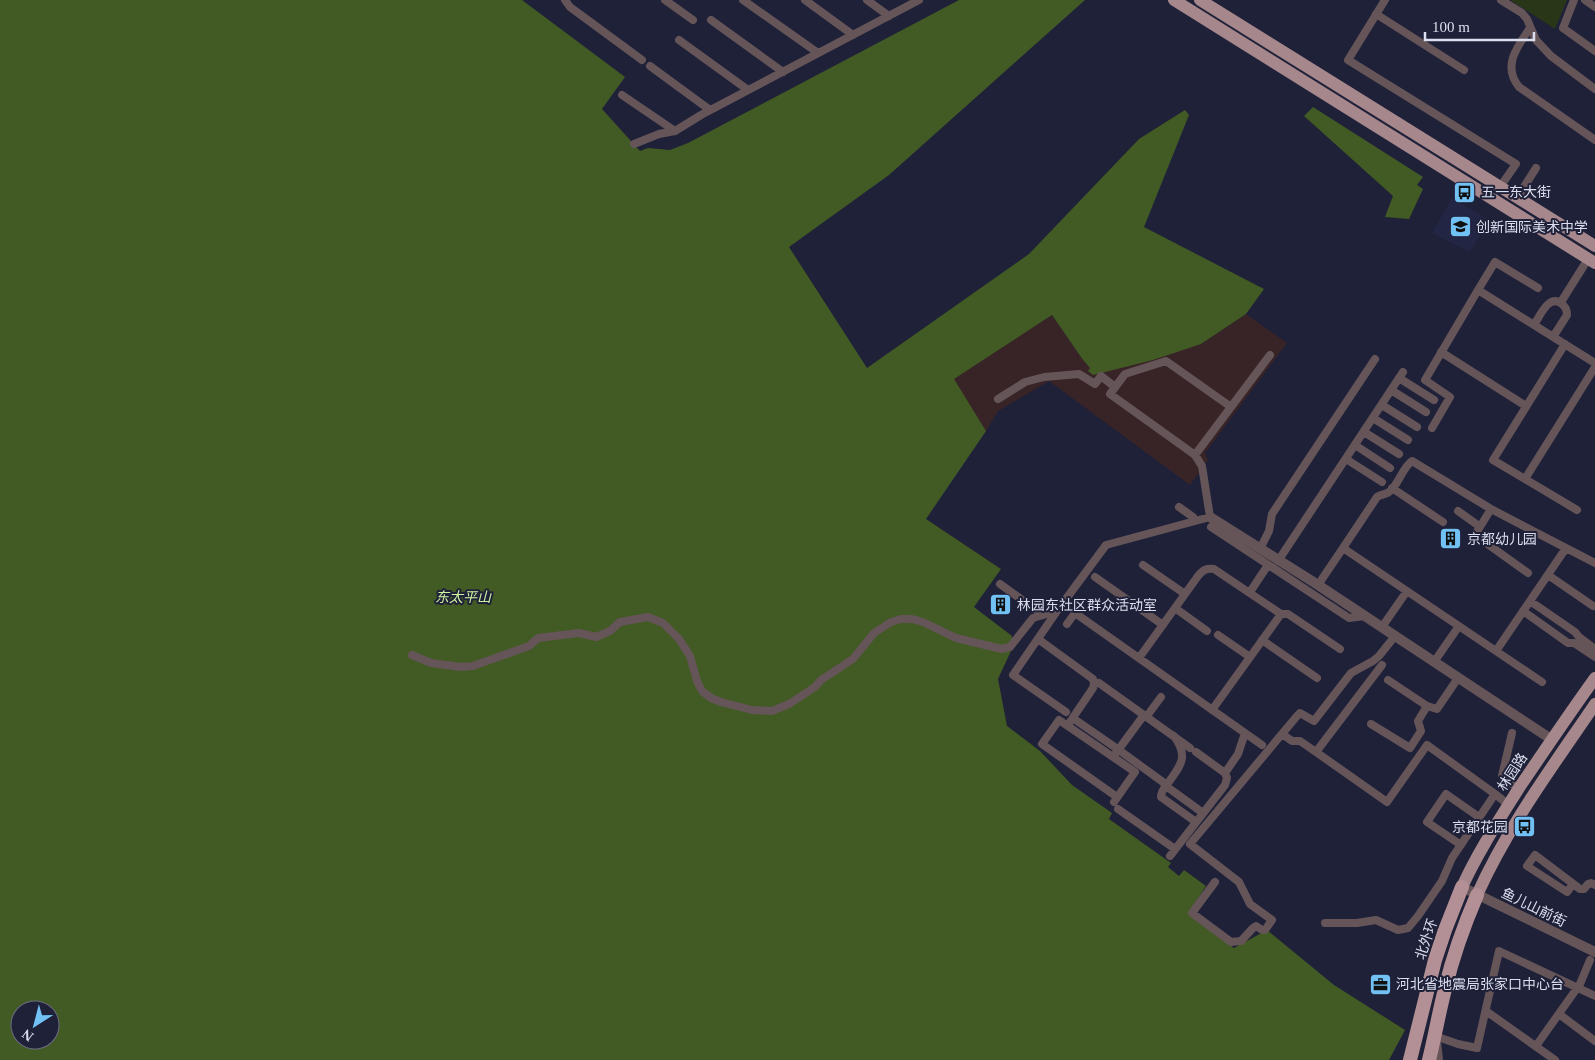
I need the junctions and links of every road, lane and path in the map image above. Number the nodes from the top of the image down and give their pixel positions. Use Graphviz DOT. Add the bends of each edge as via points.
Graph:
graph roads {
  1 [pos="565,0"];
  2 [pos="665,0"];
  3 [pos="743,0"];
  4 [pos="805,0"];
  5 [pos="867,0"];
  6 [pos="919,0"];
  7 [pos="1174,0"];
  8 [pos="1200,0"];
  9 [pos="1384,0"];
  10 [pos="1500,0"];
  11 [pos="1574,0"];
  12 [pos="1586,0"];
  13 [pos="1595,7"];
  14 [pos="1376,14"];
  15 [pos="889,16"];
  16 [pos="693,20"];
  17 [pos="711,20"];
  18 [pos="1530,28"];
  19 [pos="853,35"];
  20 [pos="679,40"];
  21 [pos="1595,51"];
  22 [pos="818,53"];
  23 [pos="642,60"];
  24 [pos="650,66"];
  25 [pos="1464,70"];
  26 [pos="783,72"];
  27 [pos="1595,89"];
  28 [pos="748,90"];
  29 [pos="622,95"];
  30 [pos="710,110"];
  31 [pos="675,132"];
  32 [pos="1595,140"];
  33 [pos="634,144"];
  34 [pos="1536,168"];
  35 [pos="1500,187"];
  36 [pos="1517,198"];
  37 [pos="1595,246"];
  38 [pos="1592,261"];
  39 [pos="1538,288"];
  40 [pos="1478,290"];
  41 [pos="1561,302"];
  42 [pos="1534,325"];
  43 [pos="1554,337"];
  44 [pos="1565,344"];
  45 [pos="1441,352"];
  46 [pos="1270,355"];
  47 [pos="1375,359"];
  48 [pos="1595,363"];
  49 [pos="1595,367"];
  50 [pos="1115,387"];
  51 [pos="1391,390"];
  52 [pos="998,399"];
  53 [pos="1434,400"];
  54 [pos="1382,404"];
  55 [pos="1526,406"];
  56 [pos="1231,407"];
  57 [pos="1426,412"];
  58 [pos="1373,418"];
  59 [pos="1417,426"];
  60 [pos="1432,428"];
  61 [pos="1364,432"];
  62 [pos="1408,440"];
  63 [pos="1355,445"];
  64 [pos="1399,454"];
  65 [pos="1195,455"];
  66 [pos="1346,458"];
  67 [pos="1390,468"];
  68 [pos="1525,479"];
  69 [pos="1382,482"];
  70 [pos="1392,488"];
  71 [pos="1491,509"];
  72 [pos="1577,510"];
  73 [pos="1458,511"];
  74 [pos="1193,517"];
  75 [pos="1210,522"];
  76 [pos="1442,522"];
  77 [pos="1183,524"];
  78 [pos="1479,526"];
  79 [pos="1343,548"];
  80 [pos="1566,548"];
  81 [pos="1260,549"];
  82 [pos="1273,563"];
  83 [pos="1595,563"];
  84 [pos="1143,565"];
  85 [pos="1528,573"];
  86 [pos="1548,575"];
  87 [pos="1095,577"];
  88 [pos="1000,584"];
  89 [pos="1318,585"];
  90 [pos="1406,591"];
  91 [pos="1250,592"];
  92 [pos="1185,594"];
  93 [pos="1530,601"];
  94 [pos="1593,606"];
  95 [pos="1175,608"];
  96 [pos="1057,611"];
  97 [pos="1523,611"];
  98 [pos="1281,614"];
  99 [pos="1043,615"];
  100 [pos="1365,616"];
  101 [pos="1067,624"];
  102 [pos="1163,625"];
  103 [pos="1459,626"];
  104 [pos="1382,628"];
  105 [pos="1207,631"];
  106 [pos="1218,635"];
  107 [pos="1394,636"];
  108 [pos="1038,639"];
  109 [pos="1262,640"];
  110 [pos="1340,649"];
  111 [pos="1595,649"];
  112 [pos="1496,651"];
  113 [pos="412,655"];
  114 [pos="1250,657"];
  115 [pos="1595,657"];
  116 [pos="1139,658"];
  117 [pos="1434,662"];
  118 [pos="1382,665"];
  119 [pos="1317,678"];
  120 [pos="1458,678"];
  121 [pos="1595,678"];
  122 [pos="1388,680"];
  123 [pos="1542,682"];
  124 [pos="1099,683"];
  125 [pos="1161,697"];
  126 [pos="1595,704"];
  127 [pos="1427,706"];
  128 [pos="1212,710"];
  129 [pos="1066,712"];
  130 [pos="1145,715"];
  131 [pos="1077,720"];
  132 [pos="1371,724"];
  133 [pos="1068,726"];
  134 [pos="1245,733"];
  135 [pos="1512,733"];
  136 [pos="1282,734"];
  137 [pos="1174,736"];
  138 [pos="1551,739"];
  139 [pos="1262,745"];
  140 [pos="1121,752"];
  141 [pos="1316,752"];
  142 [pos="1113,757"];
  143 [pos="1225,773"];
  144 [pos="1168,787"];
  145 [pos="1519,789"];
  146 [pos="1495,794"];
  147 [pos="1508,805"];
  148 [pos="1118,809"];
  149 [pos="1203,813"];
  150 [pos="1476,814"];
  151 [pos="1196,822"];
  152 [pos="1461,845"];
  153 [pos="1215,882"];
  154 [pos="1573,884"];
  155 [pos="1595,885"];
  156 [pos="1462,887"];
  157 [pos="1477,895"];
  158 [pos="1325,923"];
  159 [pos="1593,956"];
  160 [pos="1577,988"];
  161 [pos="1595,996"];
  162 [pos="1486,1011"];
  163 [pos="1559,1014"];
  164 [pos="1435,1036"];
  165 [pos="1595,1041"];
  166 [pos="1536,1046"];
  167 [pos="1410,1060"];
  168 [pos="1430,1060"];
  169 [pos="1438,1060"];
  170 [pos="1555,1060"];
  1 -- 23 [label="street"];
  2 -- 16 [label="street"];
  3 -- 22 [label="street"];
  4 -- 19 [label="street"];
  5 -- 15 [label="street"];
  6 -- 15 [label="street"];
  7 -- 38 [label="main road"];
  8 -- 35 [label="main road"];
  9 -- 14 [label="street"];
  10 -- 18 [label="street" via="1522,13"];
  11 -- 21 [label="street" via="1563,28"];
  12 -- 13 [label="street"];
  14 -- 25 [label="street"];
  14 -- 35 [label="street" via="1348,60 1516,164"];
  15 -- 19 [label="street"];
  17 -- 26 [label="street"];
  18 -- 27 [label="street" via="1551,56"];
  18 -- 32 [label="street" via="1513,57 1514,81 1519,88"];
  19 -- 22 [label="street"];
  20 -- 28 [label="street"];
  22 -- 26 [label="street"];
  24 -- 30 [label="street"];
  26 -- 28 [label="street"];
  28 -- 30 [label="street"];
  29 -- 31 [label="street"];
  30 -- 31 [label="street"];
  31 -- 33 [label="street" via="659,134"];
  34 -- 36 [label="street"];
  35 -- 36 [label="main road"];
  36 -- 37 [label="main road"];
  38 -- 41 [label="street"];
  39 -- 40 [label="street" via="1495,262"];
  40 -- 42 [label="street"];
  40 -- 45 [label="street"];
  41 -- 42 [label="street" via="1553,301 1547,305"];
  41 -- 43 [label="street" via="1567,314"];
  42 -- 43 [label="street"];
  43 -- 44 [label="street"];
  44 -- 48 [label="street"];
  44 -- 55 [label="street"];
  45 -- 55 [label="street"];
  45 -- 60 [label="street" via="1425,380 1450,397"];
  46 -- 56 [label="street"];
  47 -- 81 [label="street" via="1272,514 1269,531"];
  49 -- 68 [label="street"];
  50 -- 52 [label="street" via="1101,376 1095,384 1079,374 1044,377 1024,382"];
  50 -- 56 [label="street" via="1125,374 1166,361"];
  50 -- 65 [label="street" via="1110,394"];
  51 -- 53 [label="street" via="1401,375"];
  51 -- 54 [label="street"];
  51 -- 57 [label="street"];
  54 -- 58 [label="street"];
  54 -- 59 [label="street"];
  55 -- 68 [label="street" via="1493,460"];
  56 -- 65 [label="street"];
  58 -- 61 [label="street"];
  58 -- 62 [label="street"];
  61 -- 63 [label="street"];
  61 -- 64 [label="street"];
  63 -- 66 [label="street"];
  63 -- 67 [label="street"];
  65 -- 75 [label="street" via="1202,466"];
  66 -- 69 [label="street"];
  66 -- 82 [label="street"];
  68 -- 72 [label="street"];
  70 -- 71 [label="street" via="1412,461"];
  70 -- 76 [label="street"];
  70 -- 79 [label="street" via="1377,497"];
  71 -- 78 [label="street"];
  71 -- 80 [label="street"];
  73 -- 78 [label="street"];
  74 -- 77 [label="street" via="1182,509"];
  75 -- 77 [label="street"];
  75 -- 81 [label="street"];
  75 -- 82 [label="street"];
  77 -- 96 [label="street" via="1106,545"];
  78 -- 85 [label="street" via="1475,535"];
  79 -- 89 [label="street"];
  79 -- 90 [label="street"];
  80 -- 83 [label="street"];
  80 -- 86 [label="street"];
  81 -- 82 [label="street"];
  82 -- 89 [label="street"];
  82 -- 91 [label="street"];
  82 -- 100 [label="street" via="1349,618"];
  84 -- 92 [label="street"];
  86 -- 93 [label="street"];
  86 -- 94 [label="street"];
  87 -- 102 [label="street"];
  88 -- 99 [label="street"];
  89 -- 100 [label="street"];
  90 -- 103 [label="street"];
  90 -- 104 [label="street"];
  91 -- 92 [label="street" via="1214,568 1209,568"];
  91 -- 98 [label="street"];
  92 -- 95 [label="street"];
  93 -- 97 [label="street"];
  93 -- 111 [label="street"];
  95 -- 102 [label="street"];
  95 -- 105 [label="street"];
  96 -- 99 [label="street"];
  96 -- 108 [label="street"];
  97 -- 112 [label="street"];
  97 -- 115 [label="street"];
  98 -- 109 [label="street"];
  98 -- 110 [label="street" via="1288,614"];
  99 -- 113 [label="street" via="1033,618 1010,647 1002,649 956,638 912,619 891,622 874,633 853,659 800,698 772,711 752,710 711,698 697,681 690,656 679,639 663,623 648,617 620,622 596,638 579,633 538,638 529,646 473,666 431,663"];
  100 -- 104 [label="street"];
  101 -- 116 [label="street" via="1075,613"];
  102 -- 116 [label="street"];
  103 -- 112 [label="street"];
  103 -- 117 [label="street"];
  104 -- 107 [label="street"];
  106 -- 114 [label="street"];
  107 -- 117 [label="street"];
  107 -- 136 [label="street" via="1379,656 1351,673 1314,721 1300,713"];
  108 -- 129 [label="street" via="1013,675"];
  108 -- 133 [label="street" via="1093,679 1093,688"];
  109 -- 114 [label="street"];
  109 -- 119 [label="street"];
  112 -- 123 [label="street"];
  114 -- 128 [label="street"];
  116 -- 128 [label="street"];
  117 -- 120 [label="street"];
  118 -- 141 [label="street"];
  120 -- 127 [label="street" via="1437,709"];
  120 -- 138 [label="street"];
  121 -- 138 [label="main road, 林园路"];
  122 -- 127 [label="street"];
  124 -- 130 [label="street"];
  125 -- 130 [label="street"];
  126 -- 157 [label="main road" via="1507,837"];
  127 -- 132 [label="street" via="1418,721 1421,731 1410,748"];
  128 -- 134 [label="street"];
  130 -- 137 [label="street"];
  130 -- 140 [label="street"];
  131 -- 140 [label="street"];
  133 -- 142 [label="street"];
  133 -- 142 [label="street" via="1059,720 1042,744 1115,800 1135,772"];
  134 -- 139 [label="street"];
  134 -- 143 [label="street" via="1238,754"];
  135 -- 145 [label="street" via="1502,776"];
  136 -- 141 [label="street"];
  136 -- 153 [label="street" via="1190,844 1239,882 1250,904 1272,920 1265,930 1256,926 1241,941 1231,942 1192,913"];
  137 -- 143 [label="street"];
  137 -- 144 [label="street" via="1183,754"];
  138 -- 145 [label="main road, 林园路"];
  140 -- 142 [label="street"];
  140 -- 144 [label="street"];
  141 -- 146 [label="street" via="1387,802 1427,746"];
  143 -- 149 [label="street" via="1225,784"];
  144 -- 149 [label="street"];
  144 -- 151 [label="street" via="1161,797"];
  145 -- 147 [label="main road, 林园路"];
  146 -- 147 [label="street"];
  146 -- 152 [label="street"];
  147 -- 156 [label="main road, 林园路"];
  148 -- 151 [label="street" via="1173,853"];
  149 -- 151 [label="street"];
  150 -- 152 [label="street" via="1446,794 1427,822"];
  152 -- 158 [label="street" via="1442,882 1408,928 1398,930 1376,920"];
  154 -- 154 [label="street" via="1567,892 1527,866 1535,855"];
  154 -- 155 [label="street" via="1582,890 1588,884"];
  156 -- 157 [label="street, 鱼儿山前街"];
  156 -- 167 [label="highway, 北外环" via="1435,960"];
  157 -- 159 [label="street, 鱼儿山前街"];
  157 -- 164 [label="highway" via="1455,953"];
  159 -- 160 [label="street"];
  160 -- 161 [label="street"];
  160 -- 162 [label="street" via="1499,951"];
  160 -- 163 [label="street"];
  162 -- 164 [label="street" via="1477,1048"];
  162 -- 166 [label="street"];
  163 -- 165 [label="street"];
  163 -- 166 [label="street"];
  164 -- 168 [label="highway"];
  164 -- 169 [label="street"];
  166 -- 170 [label="street"];
}
